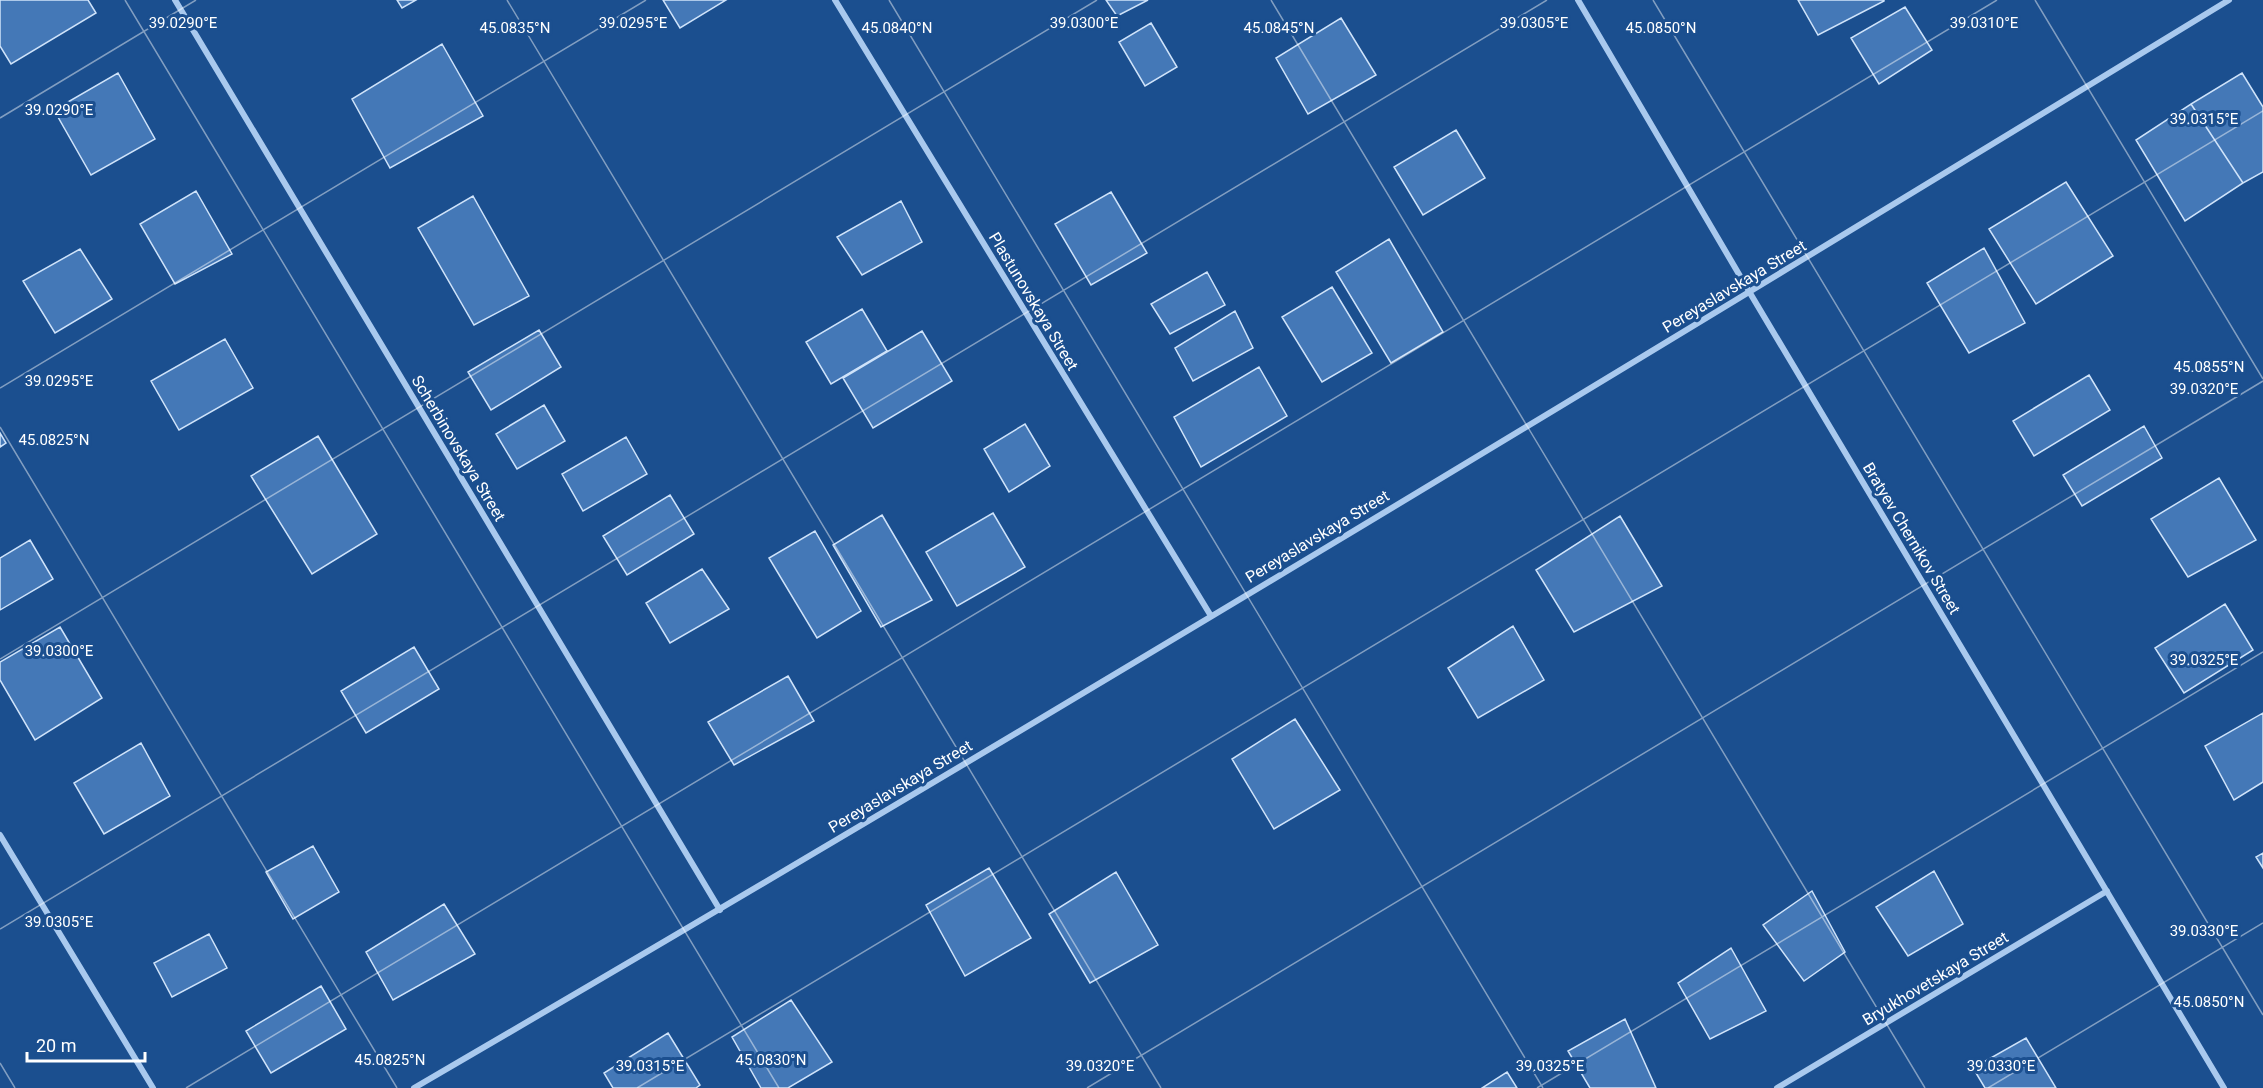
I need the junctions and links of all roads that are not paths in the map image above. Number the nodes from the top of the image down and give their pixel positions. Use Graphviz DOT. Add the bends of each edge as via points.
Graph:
graph roads {
  1 [pos="175,0"];
  2 [pos="835,0"];
  3 [pos="1578,0"];
  4 [pos="2229,0"];
  5 [pos="1750,293"];
  6 [pos="1211,616"];
  7 [pos="0,835"];
  8 [pos="2107,891"];
  9 [pos="720,910"];
  10 [pos="153,1088"];
  11 [pos="414,1088"];
  12 [pos="1777,1088"];
  13 [pos="2224,1088"];
  1 -- 9 [label="street, Scherbinovskaya Street"];
  2 -- 6 [label="street, Plastunovskaya Street"];
  3 -- 5 [label="street, Bratyev Chernikov Street"];
  4 -- 5 [label="street, Pereyaslavskaya Street"];
  5 -- 6 [label="street, Pereyaslavskaya Street"];
  5 -- 8 [label="street, Bratyev Chernikov Street"];
  6 -- 9 [label="street, Pereyaslavskaya Street"];
  7 -- 10 [label="street"];
  8 -- 12 [label="street, Bryukhovetskaya Street"];
  8 -- 13 [label="street, Bratyev Chernikov Street"];
  9 -- 11 [label="street, Pereyaslavskaya Street"];
}
